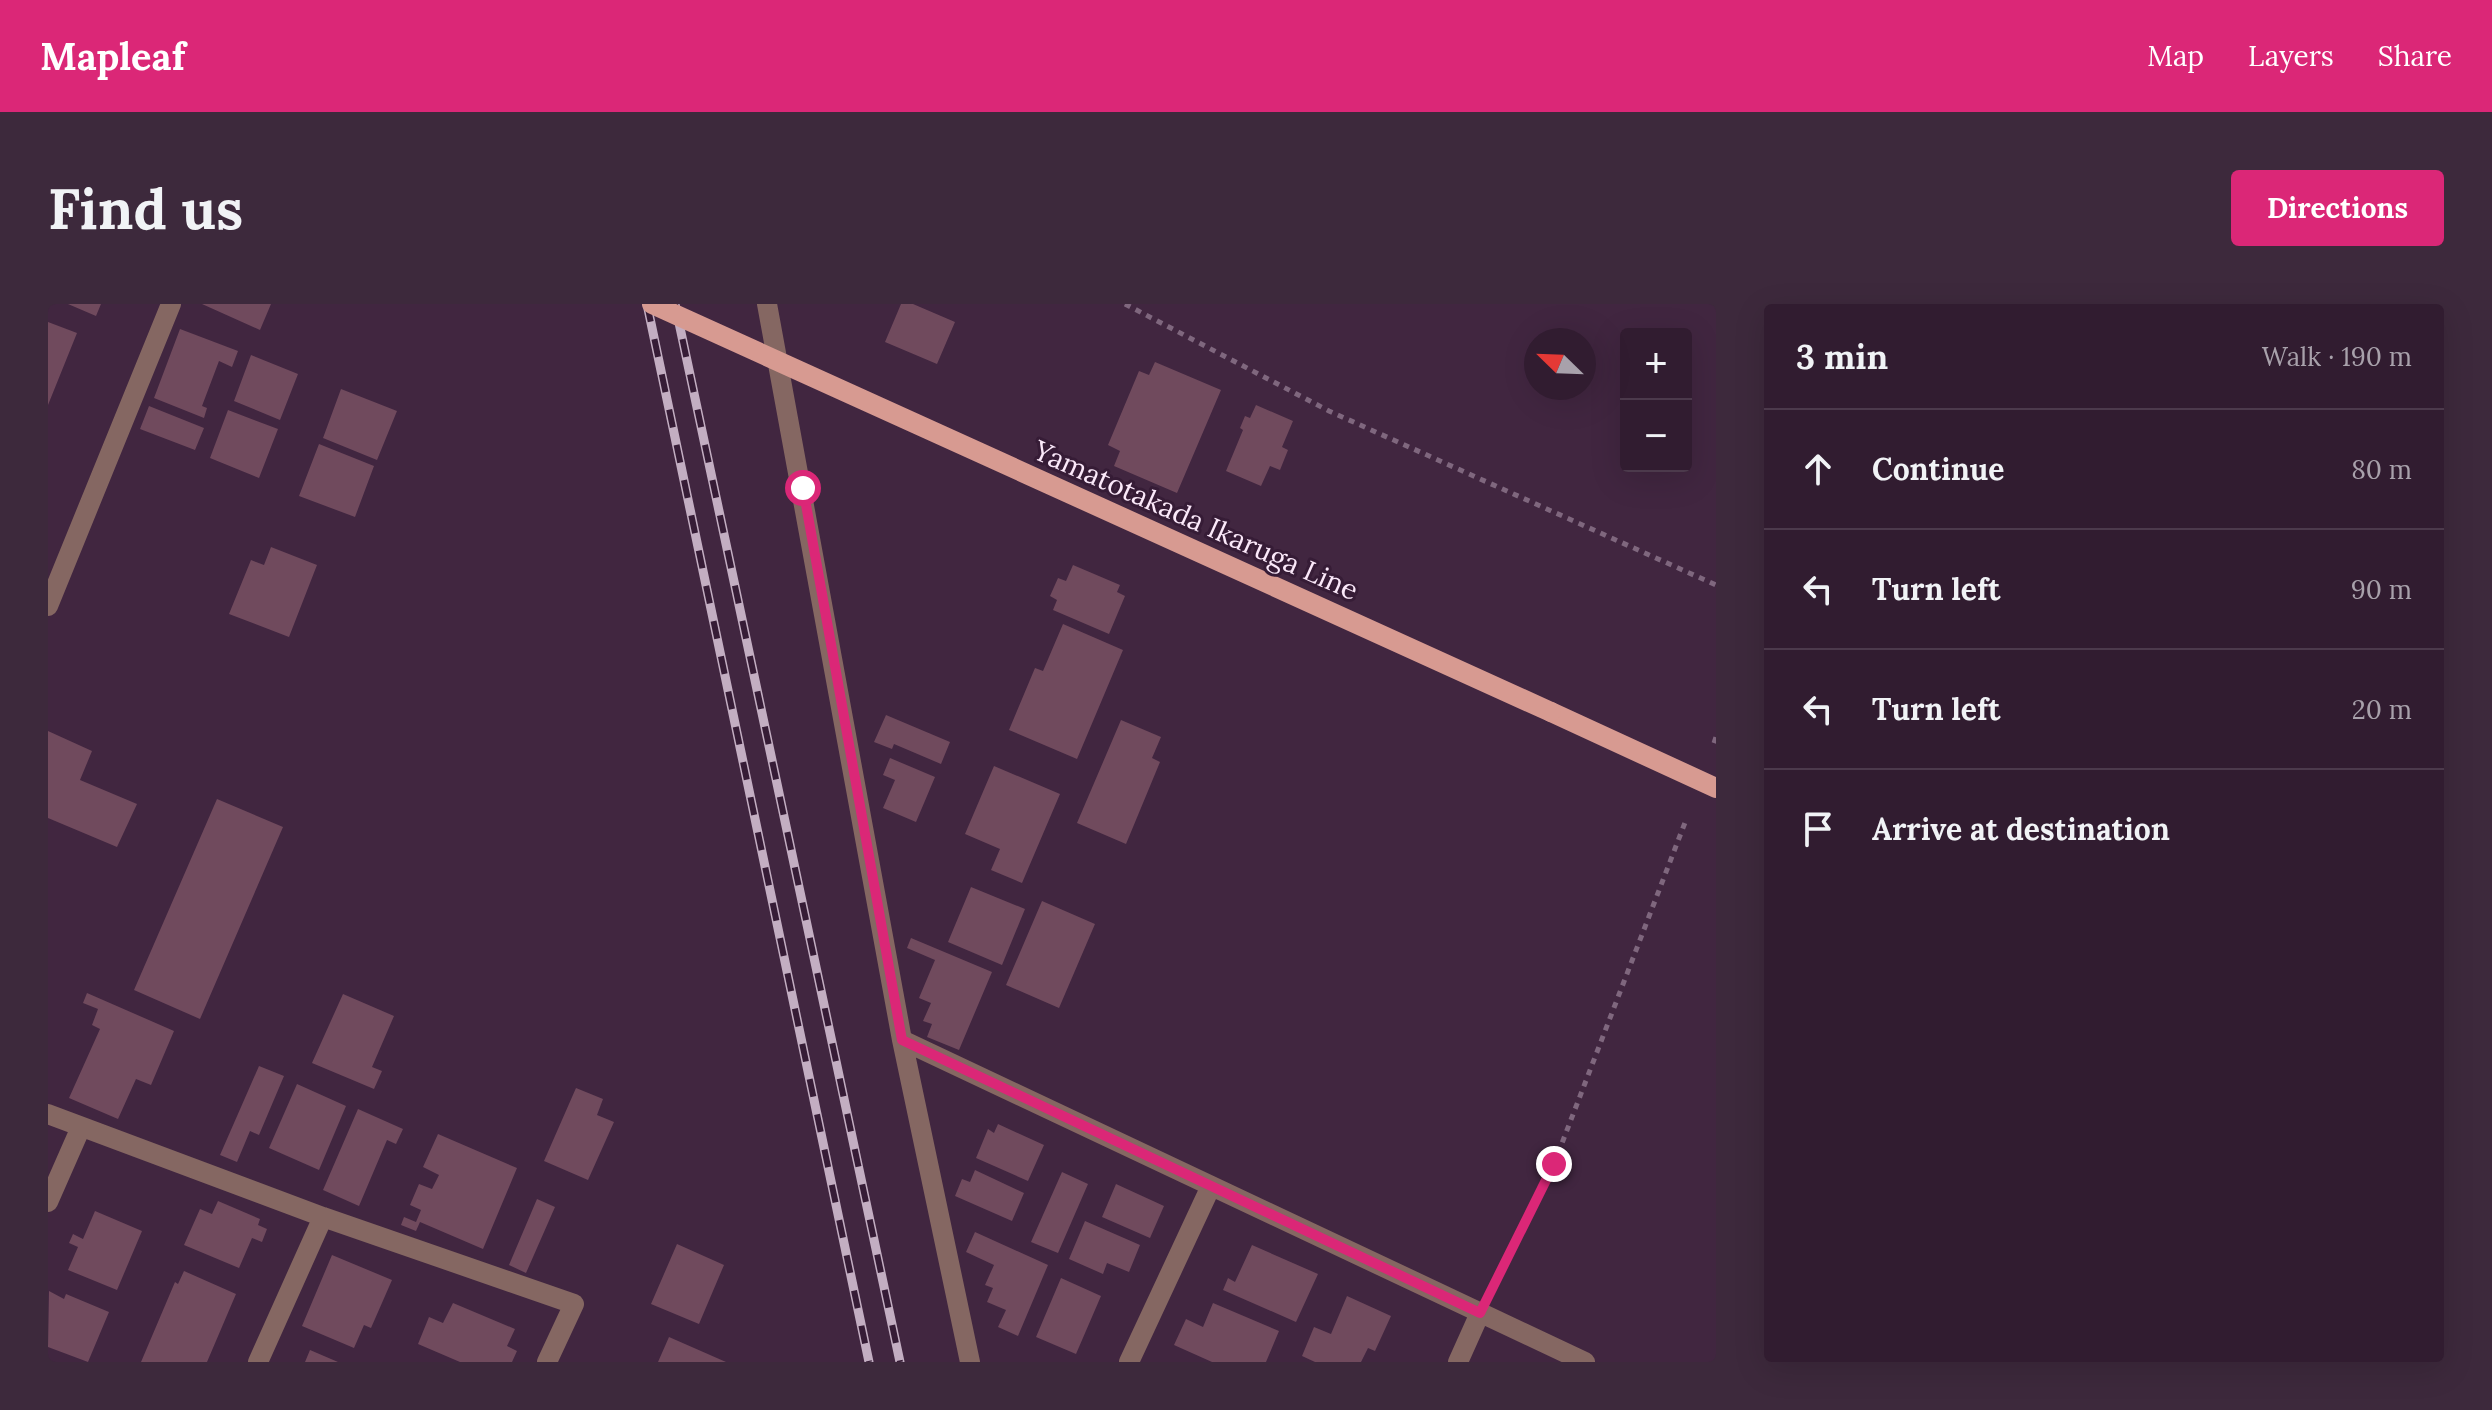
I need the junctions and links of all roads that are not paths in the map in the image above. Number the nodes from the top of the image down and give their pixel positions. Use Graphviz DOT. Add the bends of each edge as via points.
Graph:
graph roads {
  1 [pos="171,304"];
  2 [pos="652,304"];
  3 [pos="767,304"];
  4 [pos="48,606"];
  5 [pos="1716,788"];
  6 [pos="902,1040"];
  7 [pos="48,1114"];
  8 [pos="81,1127"];
  9 [pos="1211,1186"];
  10 [pos="48,1202"];
  11 [pos="323,1217"];
  12 [pos="1480,1313"];
  13 [pos="258,1362"];
  14 [pos="547,1362"];
  15 [pos="970,1362"];
  16 [pos="1129,1362"];
  17 [pos="1458,1362"];
  18 [pos="1585,1362"];
  1 -- 4 [label="street"];
  2 -- 5 [label="main road, Yamatotakada Ikaruga Line, bridge"];
  3 -- 6 [label="street"];
  6 -- 9 [label="street"];
  6 -- 15 [label="street"];
  7 -- 8 [label="street"];
  8 -- 10 [label="street"];
  8 -- 11 [label="street"];
  9 -- 12 [label="street"];
  9 -- 16 [label="street"];
  11 -- 13 [label="street"];
  11 -- 14 [label="street" via="574,1304"];
  12 -- 17 [label="street"];
  12 -- 18 [label="street"];
}
